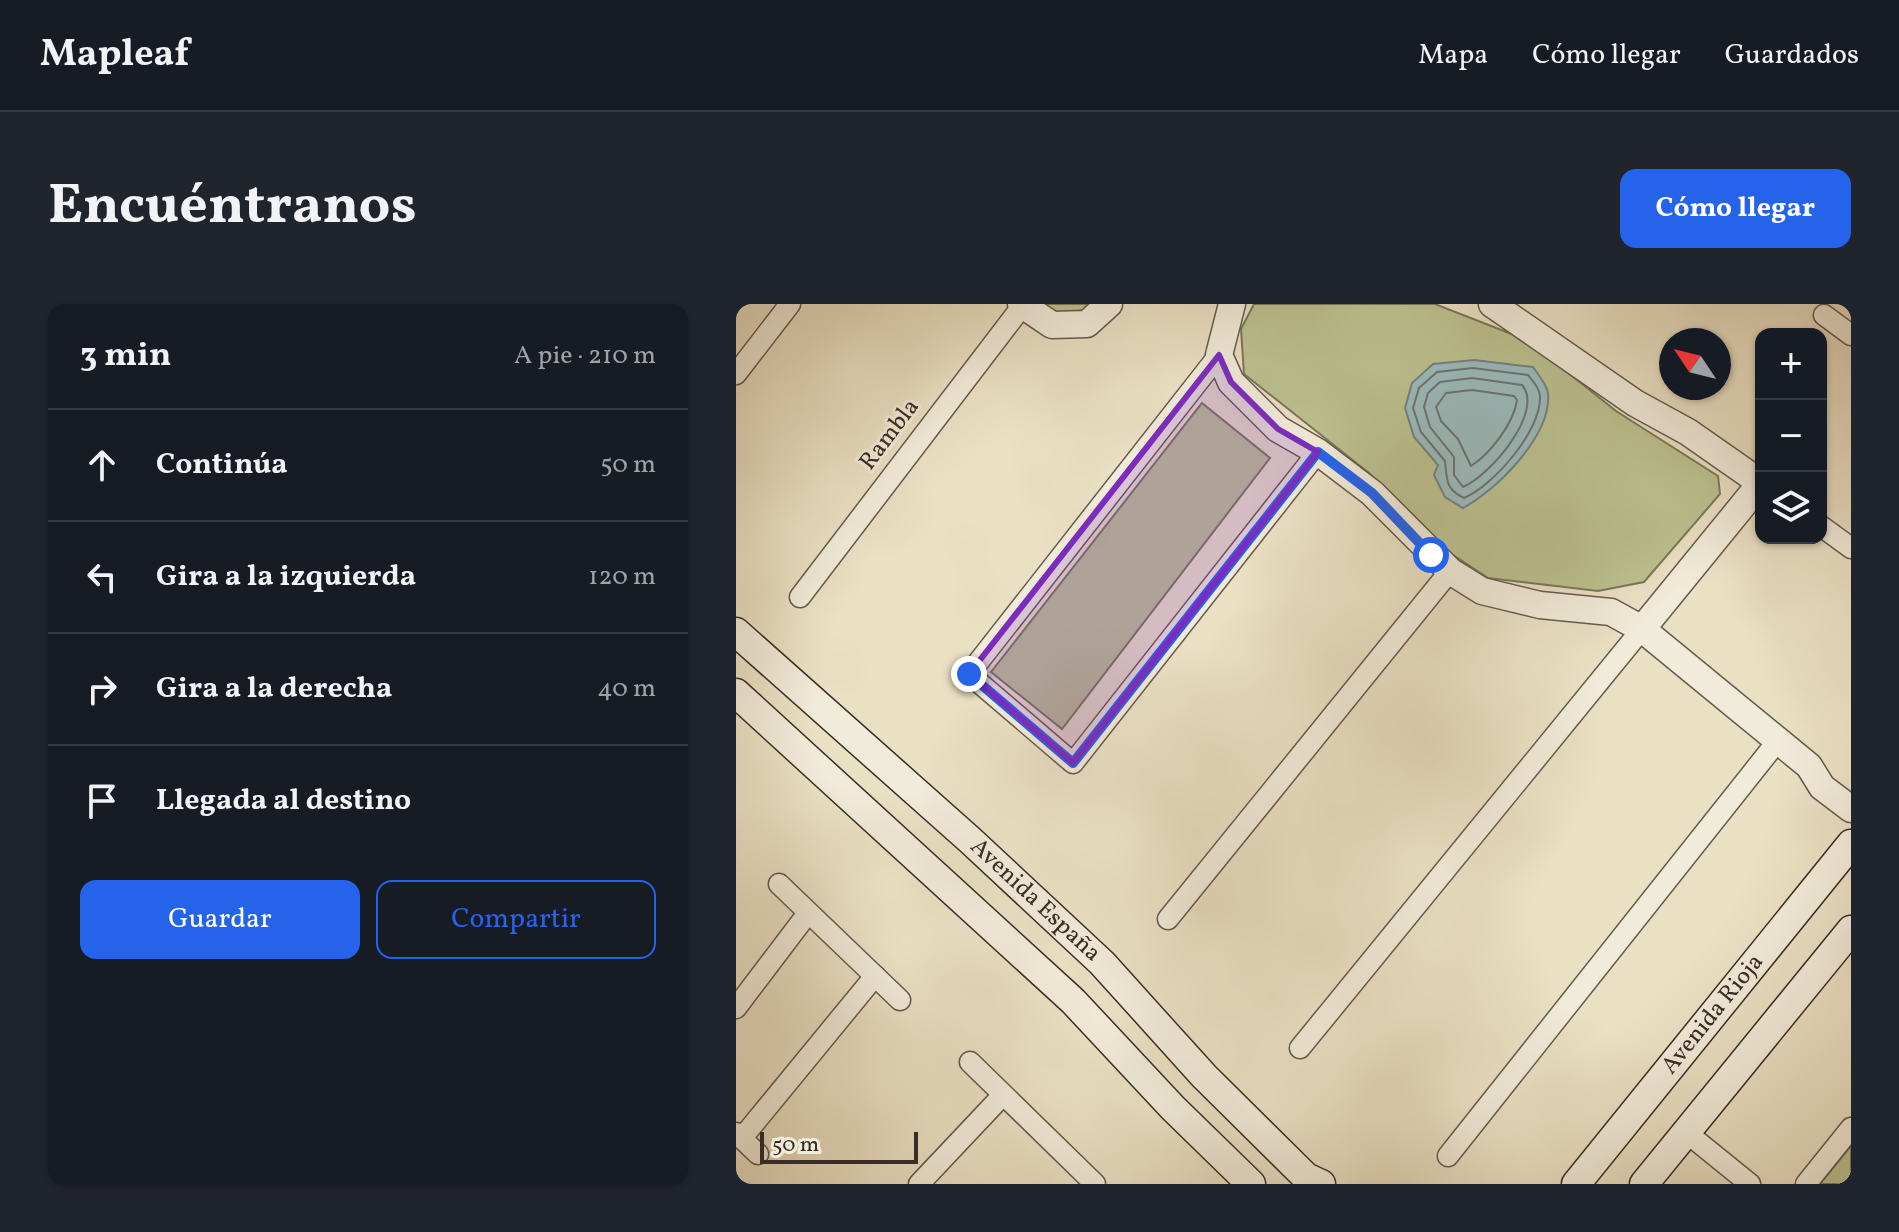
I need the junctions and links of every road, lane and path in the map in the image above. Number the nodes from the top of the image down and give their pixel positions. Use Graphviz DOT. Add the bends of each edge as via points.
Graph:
graph roads {
  1 [pos="790,304"];
  2 [pos="1022,304"];
  3 [pos="1109,304"];
  4 [pos="1232,304"];
  5 [pos="1492,304"];
  6 [pos="1824,315"];
  7 [pos="1851,335"];
  8 [pos="1219,355"];
  9 [pos="736,374"];
  10 [pos="1318,452"];
  11 [pos="1755,479"];
  12 [pos="1755,490"];
  13 [pos="1827,530"];
  14 [pos="1851,548"];
  15 [pos="1450,571"];
  16 [pos="800,597"];
  17 [pos="1642,629"];
  18 [pos="736,632"];
  19 [pos="736,693"];
  20 [pos="1776,743"];
  21 [pos="1851,809"];
  22 [pos="1851,844"];
  23 [pos="779,884"];
  24 [pos="808,913"];
  25 [pos="1168,919"];
  26 [pos="1851,930"];
  27 [pos="875,976"];
  28 [pos="900,1000"];
  29 [pos="736,1008"];
  30 [pos="1300,1048"];
  31 [pos="970,1062"];
  32 [pos="1204,1076"];
  33 [pos="1002,1096"];
  34 [pos="1173,1108"];
  35 [pos="1851,1128"];
  36 [pos="1687,1133"];
  37 [pos="739,1136"];
  38 [pos="758,1154"];
  39 [pos="1448,1156"];
  40 [pos="919,1184"];
  41 [pos="1095,1184"];
  42 [pos="1251,1184"];
  43 [pos="1321,1184"];
  44 [pos="1576,1184"];
  45 [pos="1644,1184"];
  46 [pos="1750,1184"];
  47 [pos="1806,1184"];
  1 -- 9 [label="street"];
  2 -- 3 [label="street" via="1052,325 1087,324"];
  2 -- 16 [label="street, Rambla"];
  4 -- 8 [label="street"];
  5 -- 11 [label="street"];
  6 -- 7 [label="street"];
  8 -- 10 [label="street" via="1231,382 1278,429"];
  8 -- 10 [label="street" via="969,674 1073,763"];
  10 -- 15 [label="street" via="1372,493"];
  12 -- 17 [label="street"];
  13 -- 14 [label="street"];
  15 -- 17 [label="street" via="1482,591 1540,605 1611,612"];
  15 -- 25 [label="street"];
  17 -- 20 [label="street"];
  17 -- 30 [label="street"];
  18 -- 32 [label="main road, Avenida España" via="1102,963"];
  19 -- 34 [label="main road, Avenida España" via="1073,1001"];
  20 -- 21 [label="street" via="1809,766 1822,787"];
  20 -- 39 [label="street"];
  22 -- 44 [label="main road, Avenida Rioja"];
  23 -- 24 [label="street"];
  24 -- 27 [label="street"];
  24 -- 29 [label="street"];
  26 -- 36 [label="main road"];
  27 -- 28 [label="street"];
  27 -- 37 [label="street"];
  31 -- 33 [label="street"];
  32 -- 34 [label="main road"];
  32 -- 43 [label="main road, Avenida España" via="1306,1177"];
  33 -- 40 [label="street"];
  33 -- 41 [label="street"];
  34 -- 42 [label="main road, Avenida España"];
  35 -- 47 [label="street"];
  36 -- 45 [label="main road"];
  36 -- 46 [label="street"];
  37 -- 38 [label="street"];
}
